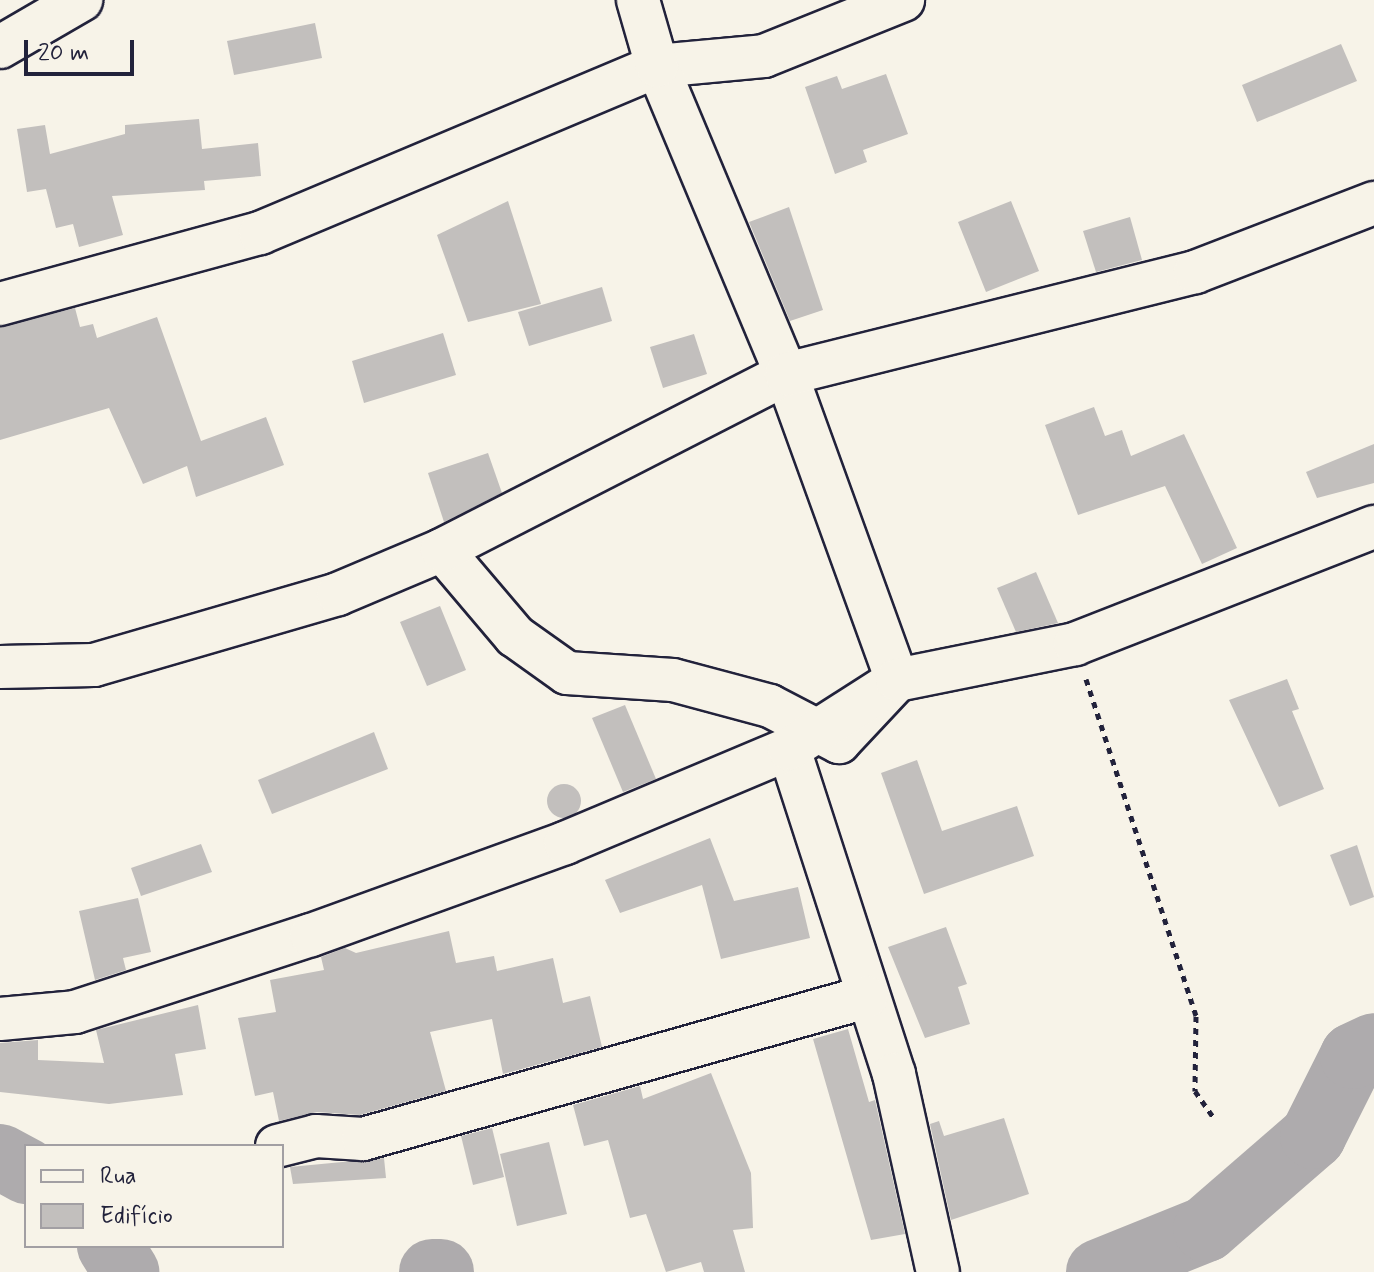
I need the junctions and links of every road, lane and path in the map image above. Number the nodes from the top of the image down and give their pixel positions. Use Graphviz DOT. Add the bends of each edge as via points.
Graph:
graph roads {
  1 [pos="81,0"];
  2 [pos="638,0"];
  3 [pos="903,0"];
  4 [pos="0,47"];
  5 [pos="657,66"];
  6 [pos="1374,203"];
  7 [pos="0,304"];
  8 [pos="786,374"];
  9 [pos="1374,527"];
  10 [pos="442,550"];
  11 [pos="1075,644"];
  12 [pos="0,667"];
  13 [pos="897,680"];
  14 [pos="789,749"];
  15 [pos="866,997"];
  16 [pos="0,1019"];
  17 [pos="1215,1120"];
  18 [pos="284,1144"];
  19 [pos="938,1272"];
  1 -- 4 [label="street"];
  2 -- 5 [label="street"];
  3 -- 5 [label="street" via="764,56"];
  5 -- 7 [label="street" via="260,233"];
  5 -- 8 [label="street"];
  6 -- 8 [label="street" via="1195,272"];
  8 -- 10 [label="street"];
  8 -- 13 [label="street"];
  9 -- 11 [label="street"];
  10 -- 12 [label="street" via="338,594 94,665"];
  10 -- 13 [label="street" via="515,636 567,673 673,680 770,706 839,742"];
  11 -- 13 [label="street"];
  11 -- 17 [label="path" via="1196,1016 1195,1091"];
  13 -- 14 [label="street"];
  14 -- 15 [label="street"];
  14 -- 16 [label="street" via="565,843 311,935 75,1012"];
  15 -- 18 [label="street" via="363,1139 316,1136"];
  15 -- 19 [label="street" via="894,1074"];
}
